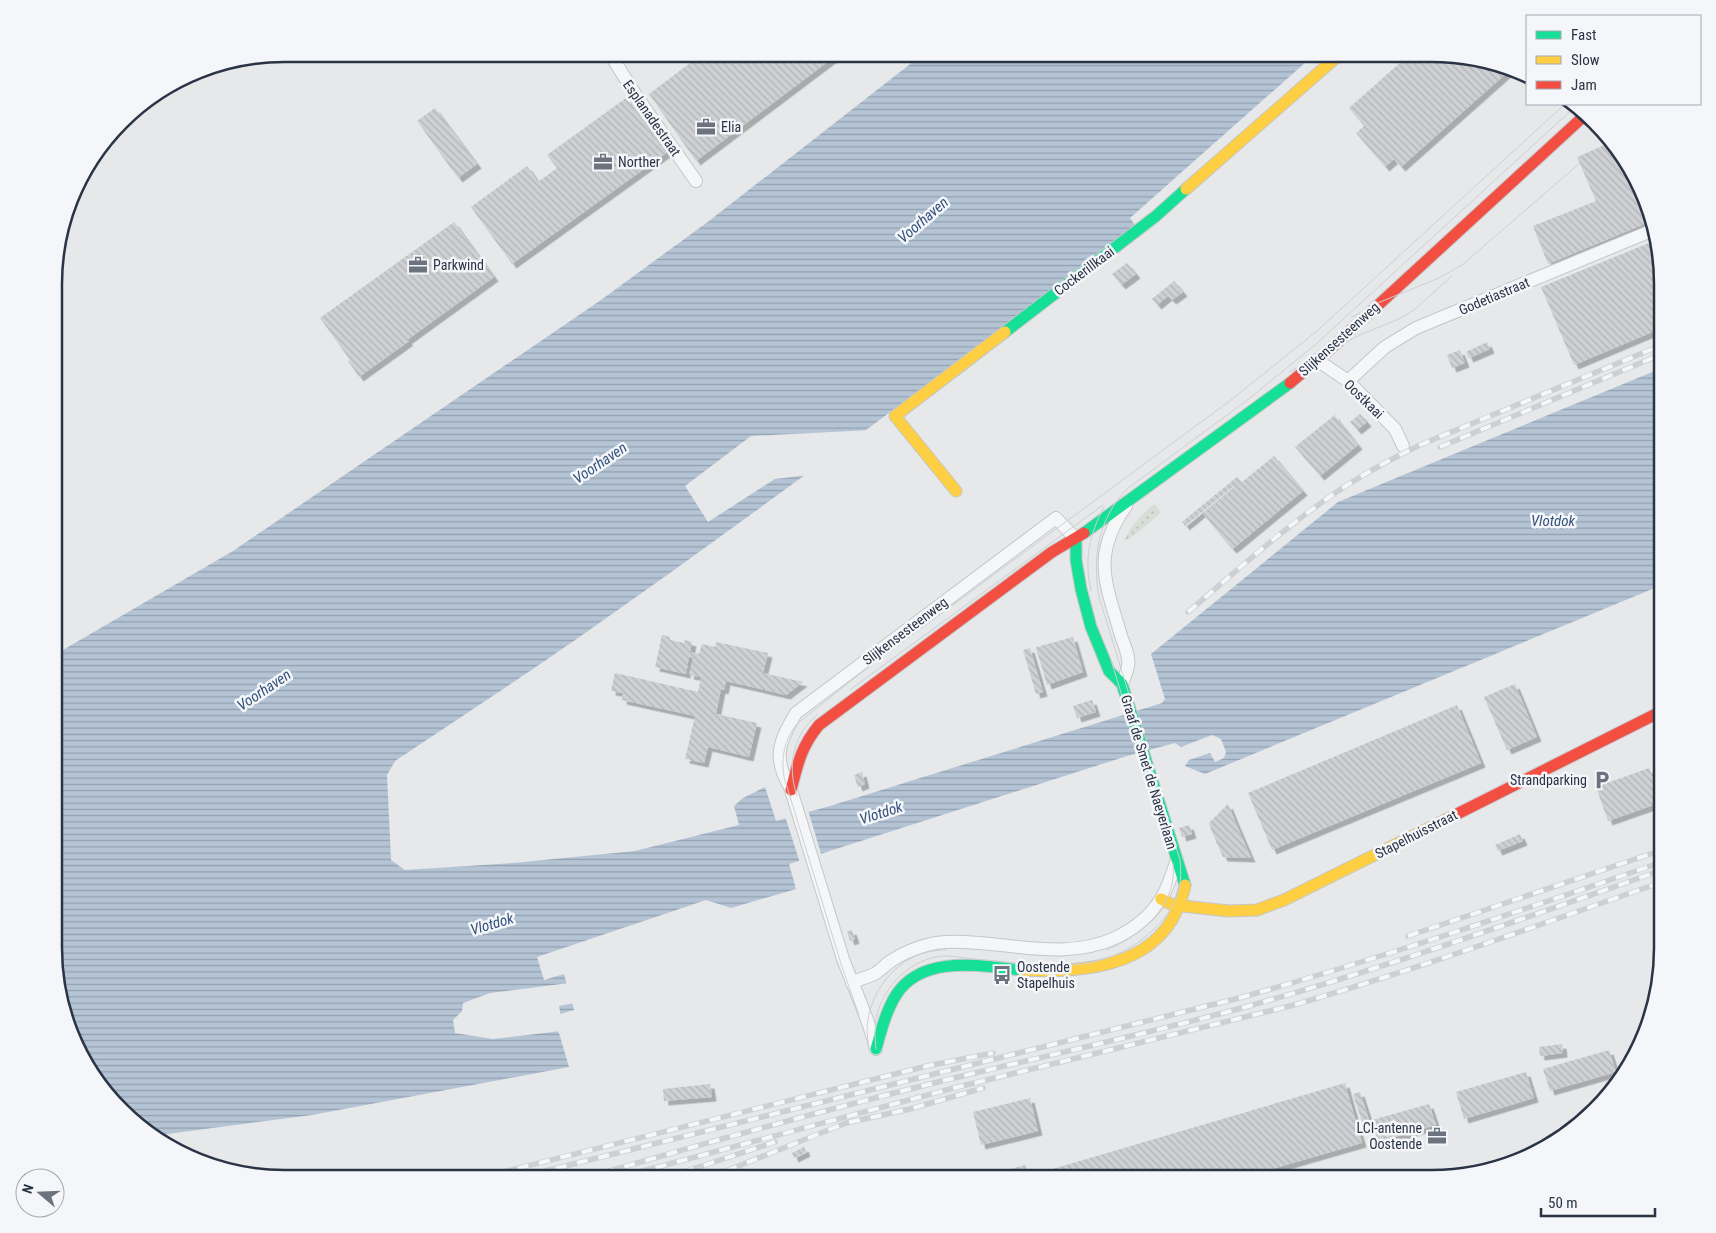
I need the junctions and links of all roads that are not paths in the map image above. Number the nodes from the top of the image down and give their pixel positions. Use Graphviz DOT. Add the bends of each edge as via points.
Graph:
graph roads {
  1 [pos="615,62"];
  2 [pos="1331,62"];
  3 [pos="1580,119"];
  4 [pos="696,181"];
  5 [pos="1647,232"];
  6 [pos="1317,360"];
  7 [pos="1348,381"];
  8 [pos="1403,446"];
  9 [pos="956,491"];
  10 [pos="1130,499"];
  11 [pos="1076,539"];
  12 [pos="1122,684"];
  13 [pos="1654,715"];
  14 [pos="791,790"];
  15 [pos="1177,860"];
  16 [pos="1161,899"];
  17 [pos="1179,906"];
  18 [pos="852,983"];
  19 [pos="872,1050"];
  1 -- 4 [label="street, Esplanadestraat"];
  2 -- 9 [label="street, Cockerillkaai" via="1156,216 895,416"];
  3 -- 6 [label="street, Slijkensesteenweg"];
  5 -- 7 [label="street, Godetiastraat" via="1416,328 1385,347"];
  6 -- 7 [label="street, Oostkaai"];
  6 -- 10 [label="street, Slijkensesteenweg" via="1260,406"];
  7 -- 8 [label="street, Oostkaai" via="1395,429"];
  10 -- 11 [label="street, Slijkensesteenweg"];
  10 -- 12 [label="street, Graaf de Smet de Naeyerlaan" via="1113,527 1104,556 1106,584 1129,664"];
  11 -- 12 [label="street, Graaf de Smet de Naeyerlaan" via="1076,560 1091,627 1109,671"];
  11 -- 14 [label="street, Slijkensesteenweg" via="1052,552 819,725 801,753"];
  11 -- 14 [label="street, Slijkensesteenweg" via="1056,518 796,713 784,734 778,758"];
  12 -- 15 [label="street, Graaf de Smet de Naeyerlaan"];
  13 -- 17 [label="street, Stapelhuisstraat" via="1284,900 1256,910 1230,912"];
  14 -- 18 [label="street, Slijkensesteenweg"];
  15 -- 16 [label="street, Graaf de Smet de Naeyerlaan"];
  15 -- 17 [label="street, Graaf de Smet de Naeyerlaan" via="1184,886"];
  16 -- 17 [label="street, Stapelhuisstraat"];
  16 -- 18 [label="street, Graaf de Smet de Naeyerlaan" via="1132,930 1106,942 1052,950 944,942 904,954 875,974"];
  17 -- 19 [label="street, Graaf de Smet de Naeyerlaan" via="1167,928 1151,945 1130,957 1078,970 952,965 932,970 909,981 898,993"];
  18 -- 19 [label="street, Slijkensesteenweg"];
}
